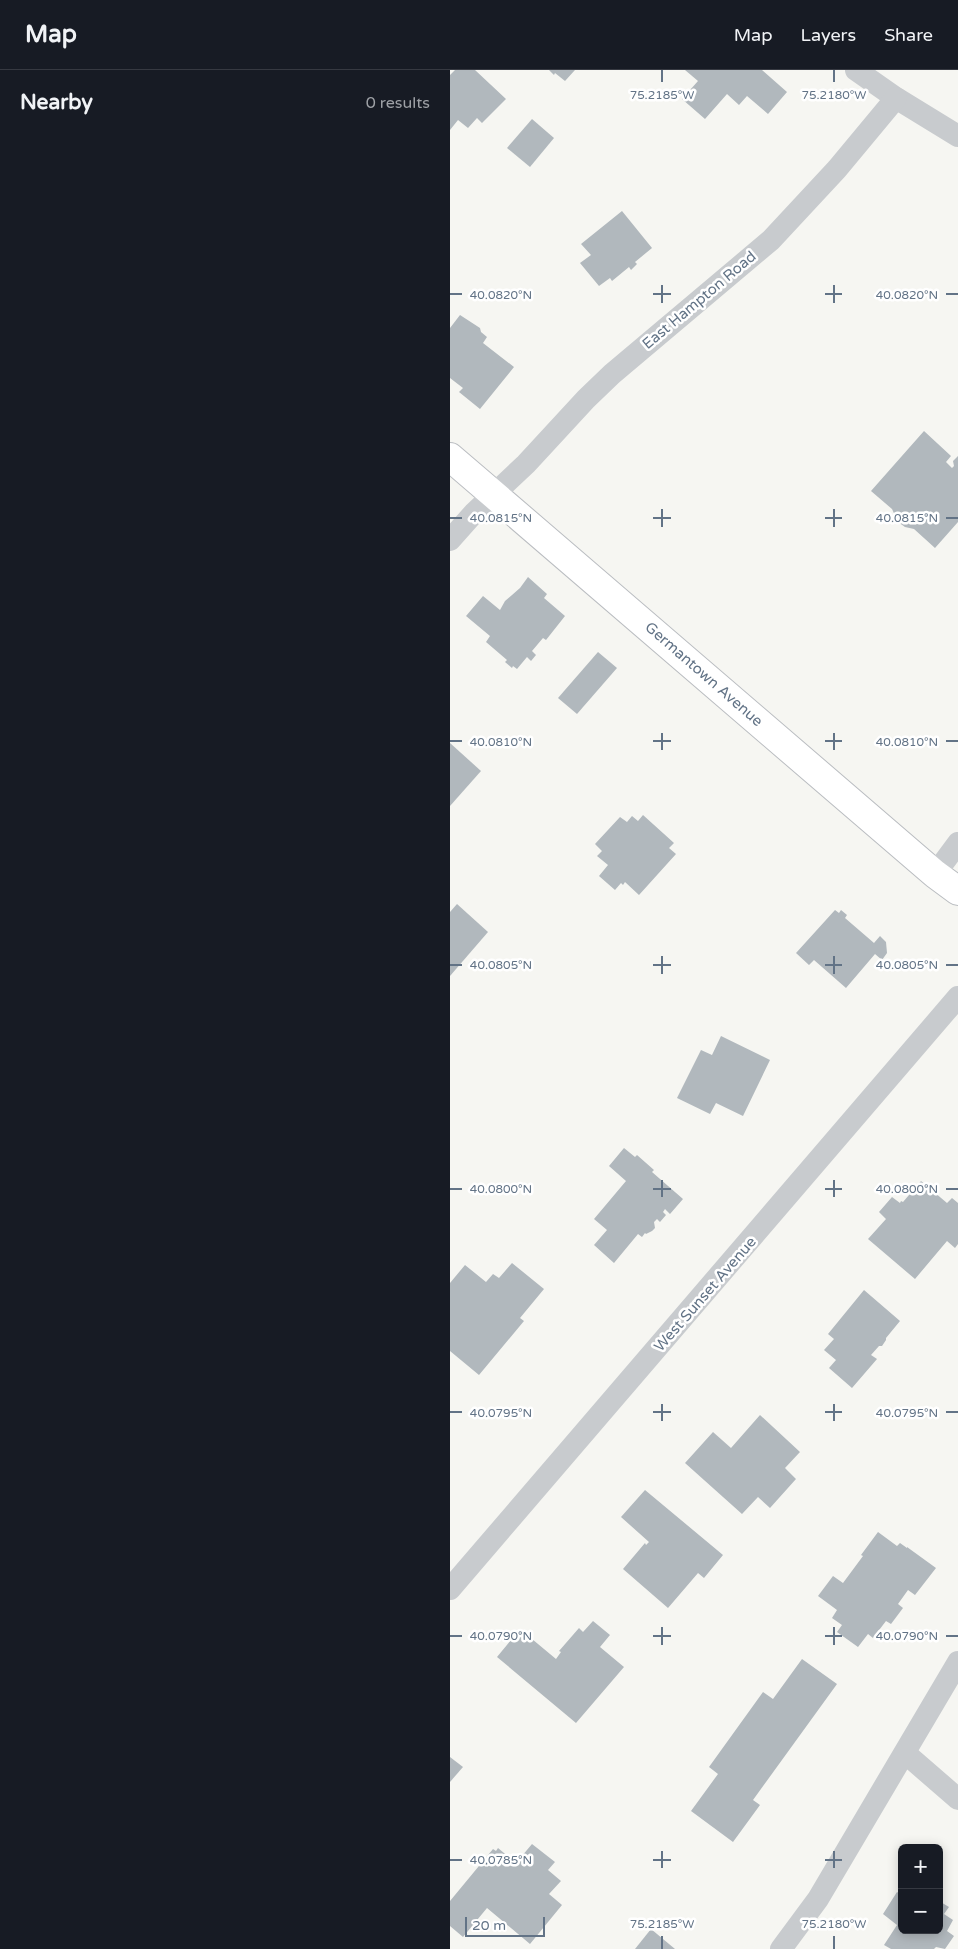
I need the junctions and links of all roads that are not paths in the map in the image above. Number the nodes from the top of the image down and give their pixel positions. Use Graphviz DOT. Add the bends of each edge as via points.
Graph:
graph roads {
  1 [pos="856,70"];
  2 [pos="896,98"];
  3 [pos="958,136"];
  4 [pos="450,457"];
  5 [pos="494,494"];
  6 [pos="450,540"];
  7 [pos="958,843"];
  8 [pos="935,874"];
  9 [pos="958,891"];
  10 [pos="958,997"];
  11 [pos="450,1589"];
  12 [pos="958,1662"];
  13 [pos="905,1753"];
  14 [pos="958,1799"];
  15 [pos="781,1949"];
  1 -- 2 [label="street"];
  2 -- 3 [label="street"];
  2 -- 5 [label="street, East Hampton Road" via="837,169 771,240 612,374"];
  4 -- 5 [label="main road, Germantown Avenue"];
  5 -- 6 [label="street, East Hampton Road"];
  5 -- 8 [label="main road, Germantown Avenue"];
  7 -- 8 [label="street"];
  8 -- 9 [label="main road, Germantown Avenue"];
  10 -- 11 [label="street, West Sunset Avenue"];
  12 -- 13 [label="street"];
  13 -- 14 [label="street"];
  13 -- 15 [label="street" via="818,1899"];
}
